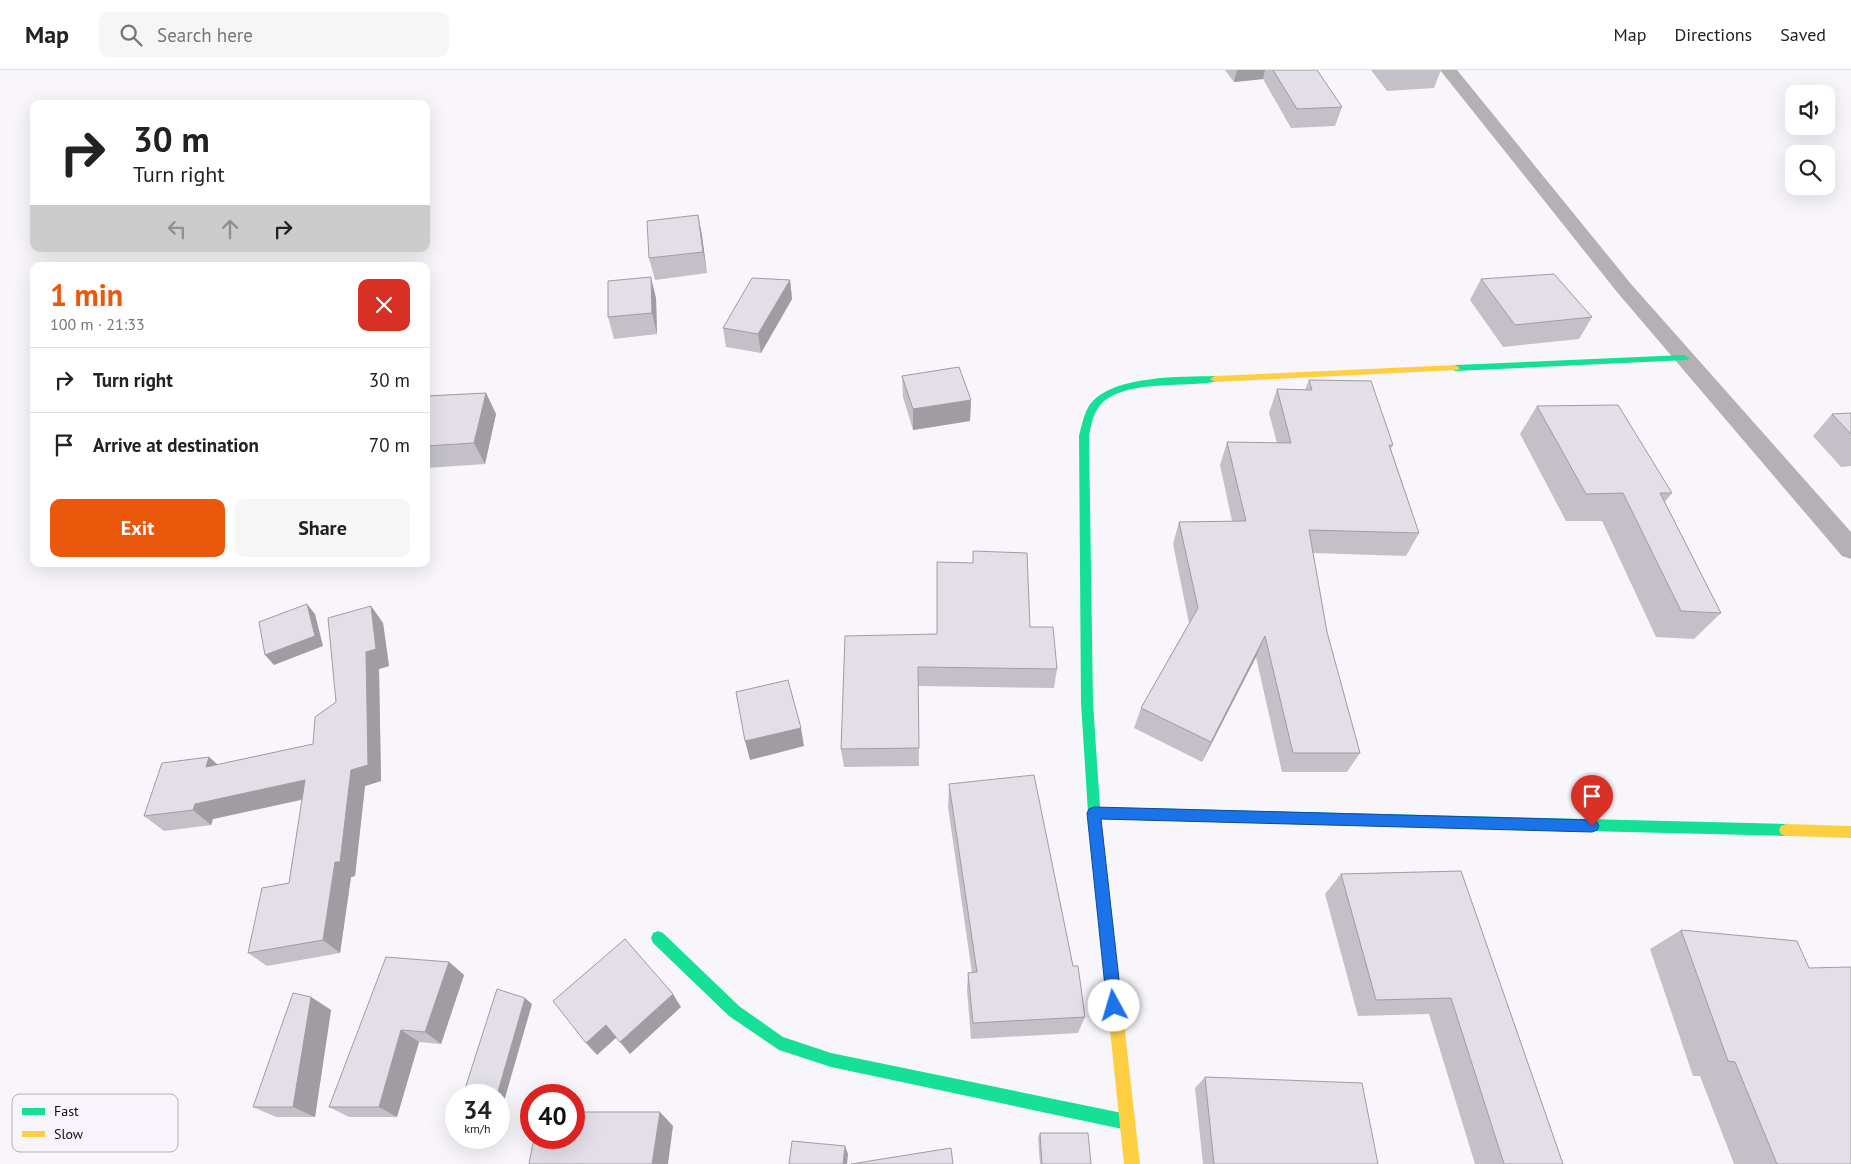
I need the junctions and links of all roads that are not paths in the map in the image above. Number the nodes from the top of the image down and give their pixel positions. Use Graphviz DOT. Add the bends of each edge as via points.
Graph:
graph roads {
  1 [pos="1448,70"];
  2 [pos="1684,358"];
  3 [pos="1851,549"];
  4 [pos="1094,813"];
  5 [pos="1851,832"];
  6 [pos="658,938"];
  7 [pos="1127,1122"];
  8 [pos="1132,1164"];
  1 -- 2 [label="street"];
  2 -- 3 [label="street"];
  2 -- 4 [label="street" via="1172,380 1115,392 1101,402 1090,412 1084,436 1087,703"];
  4 -- 5 [label="street"];
  4 -- 7 [label="street"];
  6 -- 7 [label="street" via="734,1011 780,1043 831,1060"];
  7 -- 8 [label="street"];
}
